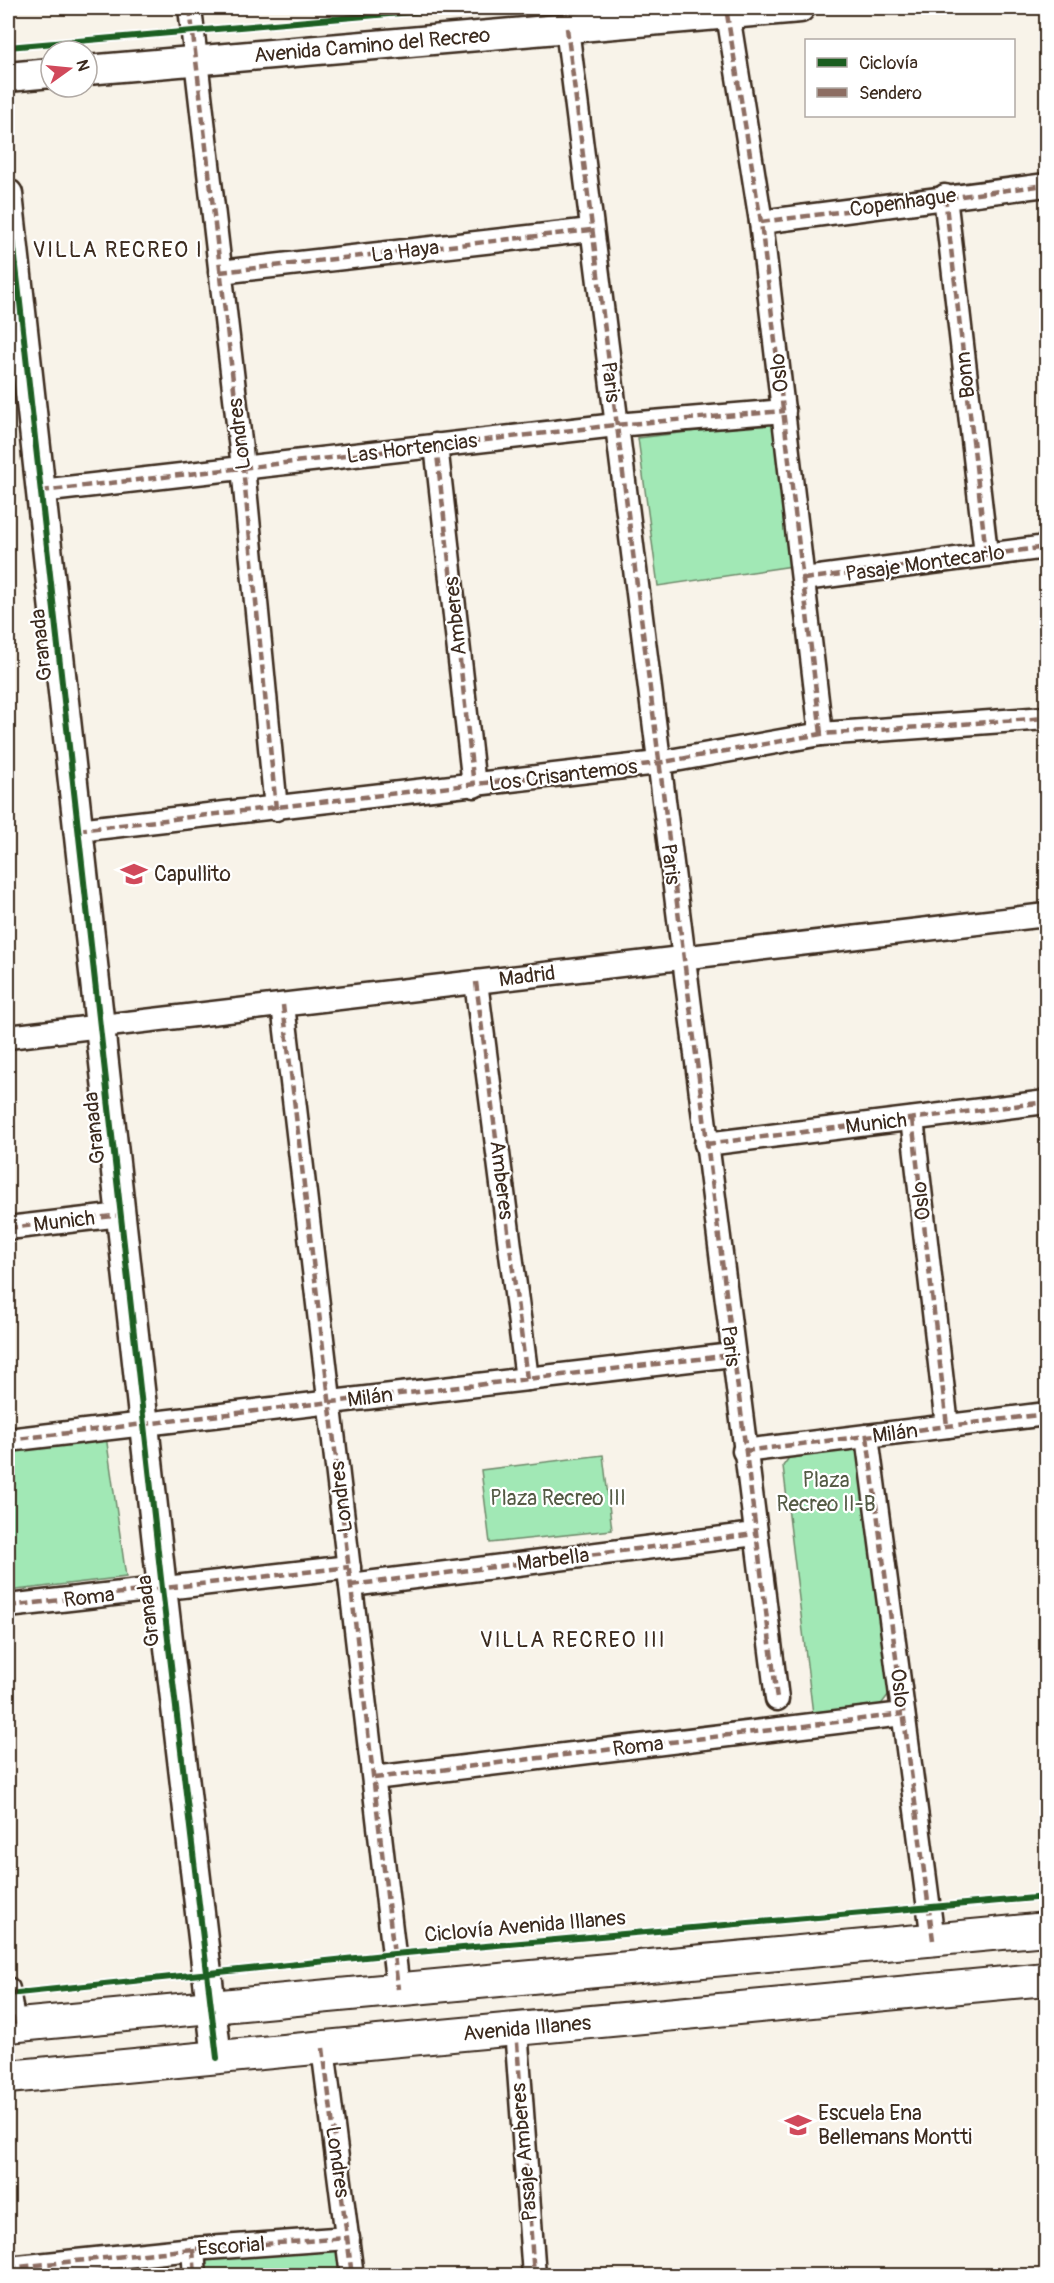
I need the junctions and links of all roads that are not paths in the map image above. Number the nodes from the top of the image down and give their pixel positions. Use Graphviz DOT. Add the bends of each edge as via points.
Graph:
graph roads {
  1 [pos="190,8"];
  2 [pos="800,8"];
  3 [pos="727,11"];
  4 [pos="567,28"];
  5 [pos="196,61"];
  6 [pos="99,69"];
  7 [pos="39,74"];
  8 [pos="8,77"];
  9 [pos="1047,185"];
  10 [pos="8,194"];
  11 [pos="945,196"];
  12 [pos="761,222"];
  13 [pos="591,230"];
  14 [pos="220,272"];
  15 [pos="784,411"];
  16 [pos="616,425"];
  17 [pos="436,445"];
  18 [pos="243,467"];
  19 [pos="41,490"];
  20 [pos="1047,547"];
  21 [pos="986,553"];
  22 [pos="804,579"];
  23 [pos="1047,718"];
  24 [pos="821,734"];
  25 [pos="658,763"];
  26 [pos="474,786"];
  27 [pos="276,808"];
  28 [pos="78,830"];
  29 [pos="1047,915"];
  30 [pos="682,958"];
  31 [pos="476,982"];
  32 [pos="283,1005"];
  33 [pos="100,1026"];
  34 [pos="8,1037"];
  35 [pos="1047,1102"];
  36 [pos="912,1119"];
  37 [pos="706,1144"];
  38 [pos="121,1215"];
  39 [pos="8,1228"];
  40 [pos="732,1355"];
  41 [pos="527,1379"];
  42 [pos="330,1402"];
  43 [pos="1047,1414"];
  44 [pos="144,1424"];
  45 [pos="947,1426"];
  46 [pos="867,1436"];
  47 [pos="8,1440"];
  48 [pos="744,1451"];
  49 [pos="755,1534"];
  50 [pos="350,1576"];
  51 [pos="162,1588"];
  52 [pos="8,1606"];
  53 [pos="777,1699"];
  54 [pos="903,1714"];
  55 [pos="374,1778"];
  56 [pos="1047,1929"];
  57 [pos="933,1940"];
  58 [pos="1047,1979"];
  59 [pos="8,1989"];
  60 [pos="398,1989"];
  61 [pos="212,2007"];
  62 [pos="11,2025"];
  63 [pos="516,2029"];
  64 [pos="323,2048"];
  65 [pos="218,2058"];
  66 [pos="8,2077"];
  67 [pos="348,2238"];
  68 [pos="193,2249"];
  69 [pos="8,2268"];
  70 [pos="195,2276"];
  71 [pos="352,2276"];
  72 [pos="534,2276"];
  1 -- 5 [label="street, Londres"];
  2 -- 3 [label="street, Avenida Camino del Recreo"];
  3 -- 4 [label="street, Avenida Camino del Recreo"];
  3 -- 12 [label="street, Oslo"];
  4 -- 5 [label="street, Avenida Camino del Recreo"];
  4 -- 13 [label="street, Paris"];
  5 -- 6 [label="street, Avenida Camino del Recreo"];
  5 -- 14 [label="street, Londres"];
  7 -- 8 [label="street"];
  9 -- 11 [label="street, Copenhague"];
  10 -- 19 [label="street, Granada"];
  11 -- 12 [label="street, Copenhague"];
  11 -- 21 [label="street, Bonn"];
  12 -- 15 [label="street, Oslo"];
  13 -- 14 [label="street, La Haya"];
  13 -- 16 [label="street, Paris"];
  14 -- 18 [label="street, Londres"];
  15 -- 16 [label="street, Las Hortencias"];
  15 -- 22 [label="street, Oslo"];
  16 -- 17 [label="street, Las Hortencias"];
  16 -- 25 [label="street, Paris"];
  17 -- 18 [label="street, Las Hortencias"];
  17 -- 26 [label="street, Amberes"];
  18 -- 19 [label="street, Las Hortencias"];
  18 -- 27 [label="street, Londres"];
  19 -- 28 [label="street, Granada"];
  20 -- 21 [label="street, Pasaje Montecarlo"];
  21 -- 22 [label="street, Pasaje Montecarlo"];
  22 -- 24 [label="street, Oslo"];
  23 -- 24 [label="street, Los Crisantemos"];
  24 -- 25 [label="street, Los Crisantemos"];
  25 -- 26 [label="street, Los Crisantemos"];
  25 -- 30 [label="street, Paris"];
  26 -- 27 [label="street, Los Crisantemos"];
  27 -- 28 [label="street, Los Crisantemos"];
  28 -- 33 [label="street, Granada"];
  29 -- 30 [label="street, Madrid"];
  30 -- 31 [label="street, Madrid"];
  30 -- 37 [label="street, Paris"];
  31 -- 32 [label="street, Madrid"];
  31 -- 41 [label="street, Amberes"];
  32 -- 33 [label="street, Madrid"];
  32 -- 42 [label="street, Londres"];
  33 -- 34 [label="street, Madrid"];
  33 -- 38 [label="street, Granada"];
  35 -- 36 [label="street, Munich"];
  36 -- 37 [label="street, Munich"];
  36 -- 45 [label="street, Oslo"];
  37 -- 40 [label="street, Paris"];
  38 -- 39 [label="street, Munich"];
  38 -- 44 [label="street, Granada"];
  40 -- 41 [label="street, Milán"];
  40 -- 48 [label="street, Paris"];
  41 -- 42 [label="street, Milán"];
  42 -- 44 [label="street, Milán"];
  42 -- 50 [label="street, Londres"];
  43 -- 45 [label="street, Milán"];
  44 -- 47 [label="street, Milán"];
  44 -- 51 [label="street, Granada"];
  45 -- 46 [label="street, Milán"];
  46 -- 48 [label="street, Milán"];
  46 -- 54 [label="street, Oslo"];
  48 -- 49 [label="street, Paris"];
  49 -- 50 [label="street, Marbella"];
  49 -- 53 [label="street, Paris"];
  50 -- 51 [label="street, Roma"];
  50 -- 55 [label="street, Londres"];
  51 -- 52 [label="street, Roma"];
  51 -- 61 [label="street, Granada"];
  54 -- 55 [label="street, Roma"];
  54 -- 57 [label="street, Oslo"];
  55 -- 60 [label="street, Londres"];
  56 -- 57 [label="main road"];
  57 -- 60 [label="main road"];
  58 -- 63 [label="main road, Avenida Illanes"];
  59 -- 62 [label="street"];
  60 -- 61 [label="main road"];
  61 -- 62 [label="main road"];
  61 -- 65 [label="street, Granada"];
  63 -- 64 [label="main road, Avenida Illanes"];
  63 -- 72 [label="street, Pasaje Amberes"];
  64 -- 65 [label="main road, Avenida Illanes"];
  64 -- 67 [label="street, Londres"];
  65 -- 66 [label="main road, Avenida Illanes"];
  67 -- 68 [label="street, Escorial"];
  67 -- 71 [label="street, Londres"];
  68 -- 69 [label="street, Escorial"];
  68 -- 70 [label="street"];
}
